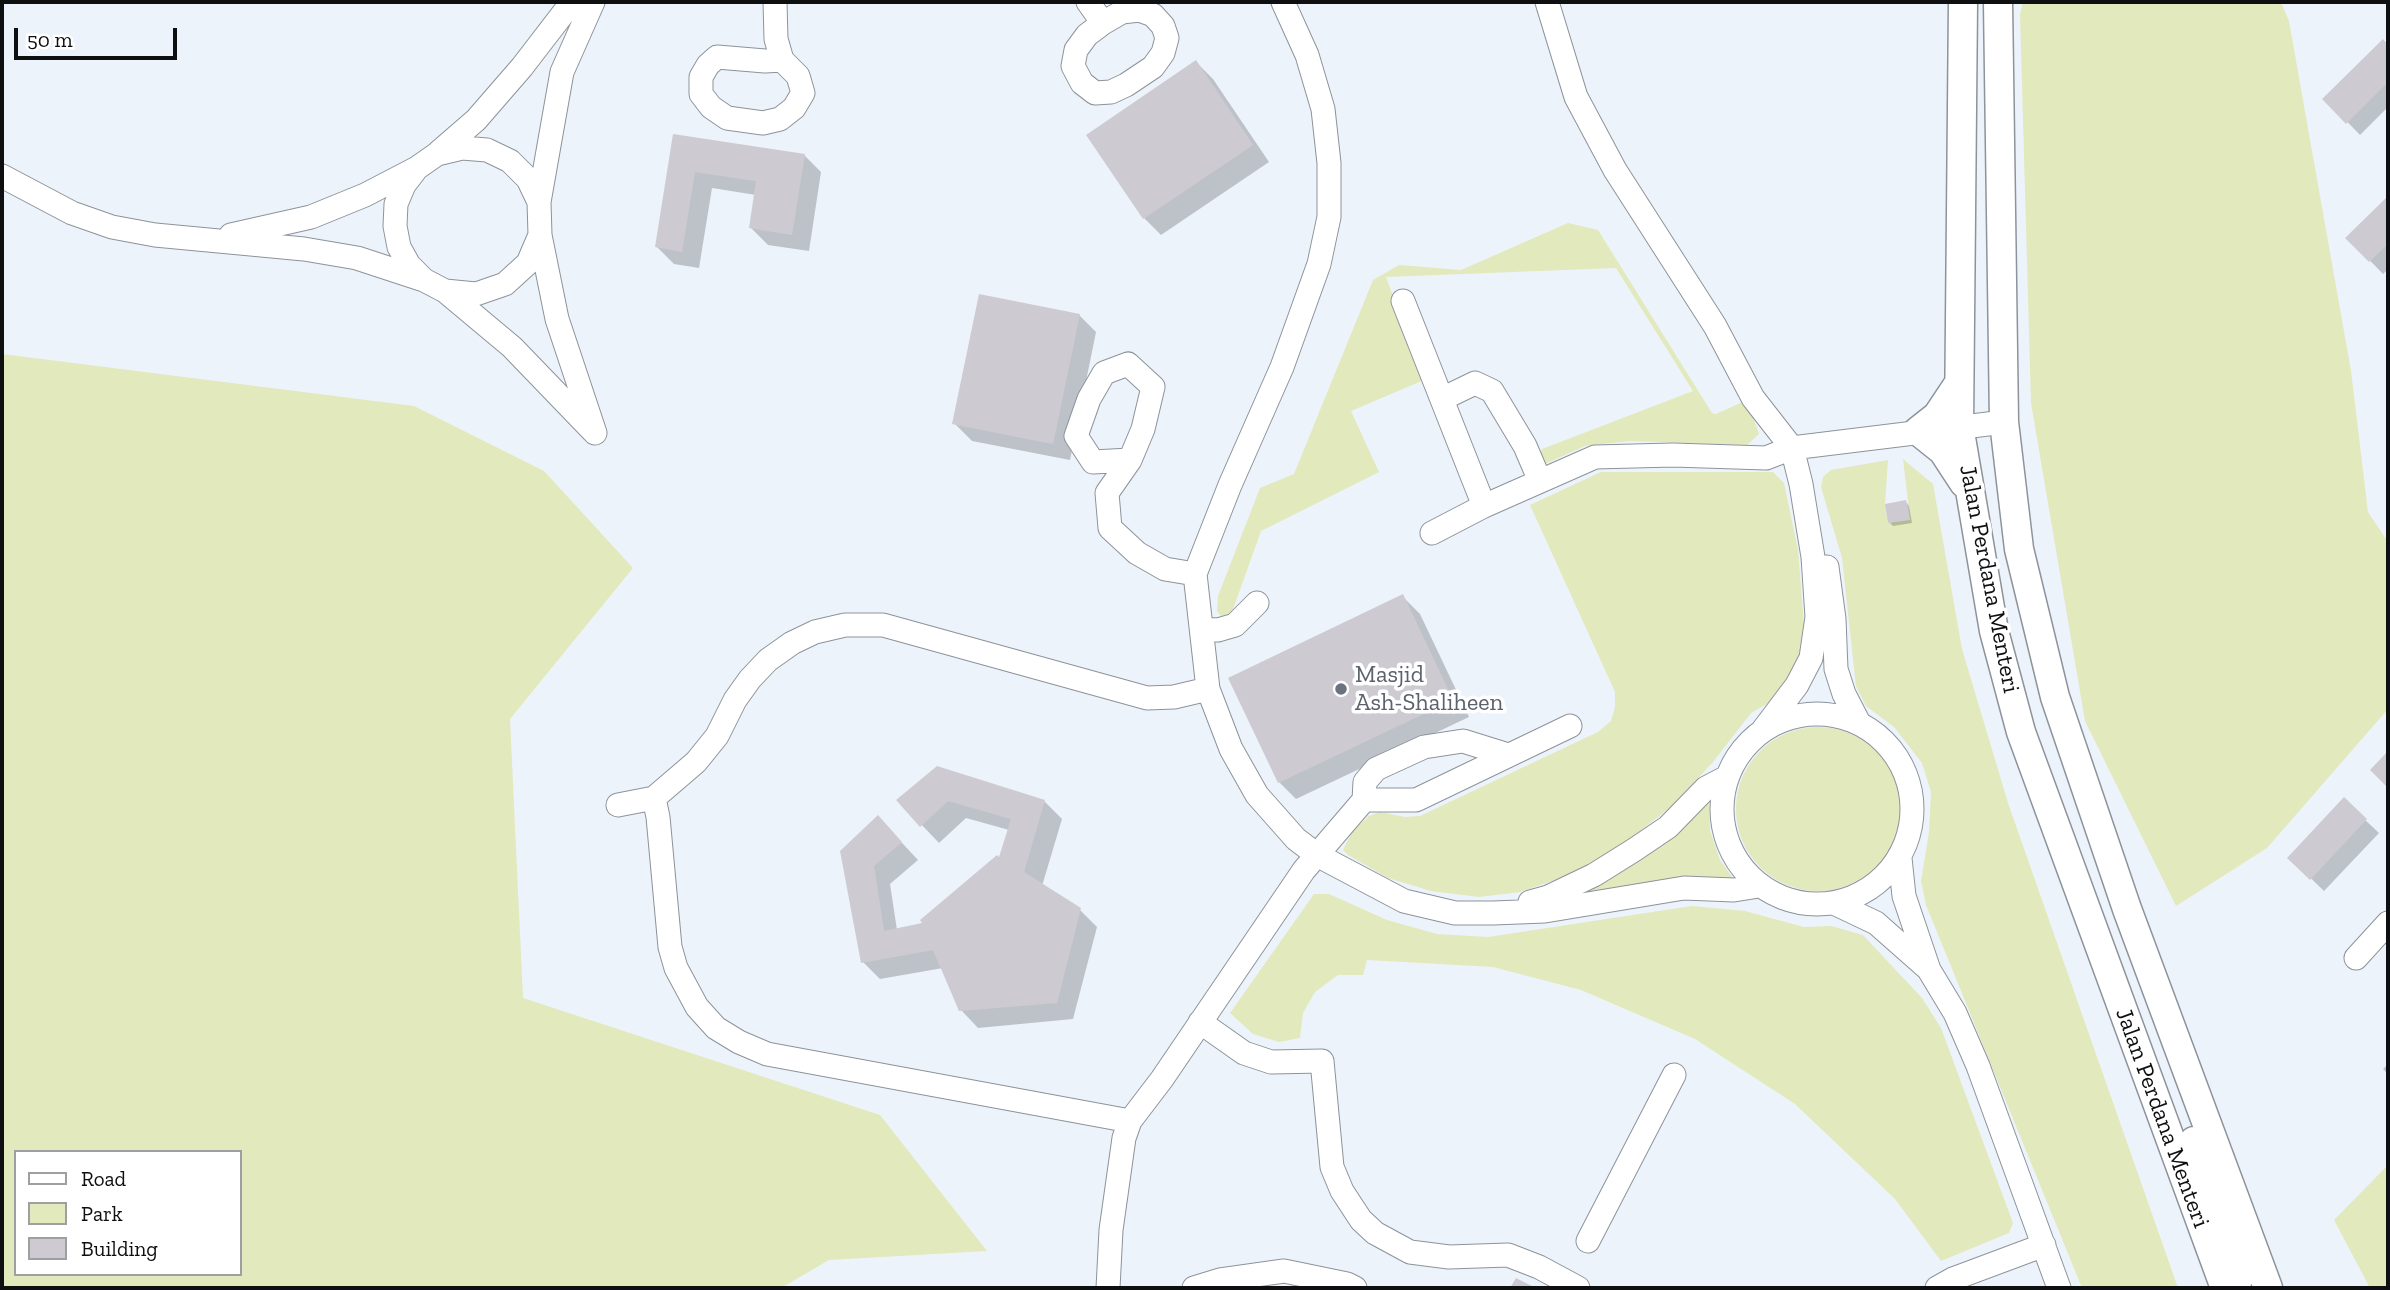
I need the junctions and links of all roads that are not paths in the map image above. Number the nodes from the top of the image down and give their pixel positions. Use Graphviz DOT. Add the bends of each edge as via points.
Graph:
graph roads {
  1 [pos="572,2"];
  2 [pos="593,2"];
  3 [pos="775,2"];
  4 [pos="1088,2"];
  5 [pos="1548,2"];
  6 [pos="1963,2"];
  7 [pos="1998,2"];
  8 [pos="1294,5"];
  9 [pos="1103,23"];
  10 [pos="782,60"];
  11 [pos="437,155"];
  12 [pos="417,167"];
  13 [pos="2,176"];
  14 [pos="539,202"];
  15 [pos="540,235"];
  16 [pos="204,240"];
  17 [pos="424,280"];
  18 [pos="445,291"];
  19 [pos="1403,301"];
  20 [pos="1959,382"];
  21 [pos="1442,399"];
  22 [pos="2004,422"];
  23 [pos="1959,426"];
  24 [pos="1918,431"];
  25 [pos="1792,448"];
  26 [pos="1130,460"];
  27 [pos="1540,481"];
  28 [pos="1801,484"];
  29 [pos="1970,495"];
  30 [pos="1484,506"];
  31 [pos="1432,533"];
  32 [pos="1195,574"];
  33 [pos="1257,603"];
  34 [pos="1202,628"];
  35 [pos="1209,689"];
  36 [pos="1859,723"];
  37 [pos="1570,726"];
  38 [pos="1763,730"];
  39 [pos="1508,755"];
  40 [pos="1727,777"];
  41 [pos="654,798"];
  42 [pos="1364,800"];
  43 [pos="618,805"];
  44 [pos="1317,855"];
  45 [pos="1900,858"];
  46 [pos="1759,886"];
  47 [pos="1836,904"];
  48 [pos="1493,913"];
  49 [pos="2388,923"];
  50 [pos="2356,958"];
  51 [pos="1929,970"];
  52 [pos="2169,1020"];
  53 [pos="1200,1022"];
  54 [pos="1674,1074"];
  55 [pos="1130,1121"];
  56 [pos="1588,1241"];
  57 [pos="2044,1245"];
  58 [pos="1108,1288"];
  59 [pos="1194,1288"];
  60 [pos="1355,1288"];
  61 [pos="1578,1288"];
  62 [pos="1937,1288"];
  63 [pos="2059,1288"];
  64 [pos="2225,1288"];
  65 [pos="2235,1288"];
  66 [pos="2268,1288"];
  1 -- 11 [label="street" via="476,120"];
  2 -- 14 [label="street" via="562,72"];
  3 -- 10 [label="street"];
  4 -- 9 [label="street"];
  5 -- 25 [label="street" via="1576,97 1615,170 1715,326 1753,398"];
  6 -- 20 [label="main road, Jalan Perdana Menteri"];
  7 -- 22 [label="main road, Jalan Perdana Menteri"];
  8 -- 32 [label="street" via="1323,109 1329,217 1319,264 1282,367"];
  11 -- 12 [label="street"];
  11 -- 14 [label="street" via="462,148 487,150 510,161 528,179"];
  12 -- 16 [label="street" via="311,217"];
  12 -- 17 [label="street" via="396,204 395,226 399,247"];
  13 -- 16 [label="street" via="72,213 112,227"];
  14 -- 15 [label="street"];
  15 -- 18 [label="street" via="527,263 505,284 476,294"];
  15 -- 18 [label="street" via="557,319 595,433 512,347"];
  16 -- 17 [label="street" via="357,258"];
  17 -- 18 [label="street"];
  19 -- 21 [label="street"];
  20 -- 23 [label="main road, Jalan Perdana Menteri"];
  20 -- 24 [label="main road" via="1937,416"];
  21 -- 27 [label="street" via="1475,383 1492,391"];
  21 -- 30 [label="street"];
  22 -- 23 [label="street"];
  22 -- 52 [label="main road, Jalan Perdana Menteri" via="2019,549 2055,697"];
  23 -- 24 [label="street"];
  23 -- 29 [label="main road, Jalan Perdana Menteri"];
  24 -- 25 [label="street"];
  24 -- 29 [label="main road" via="1943,452"];
  25 -- 27 [label="street" via="1766,458 1595,457"];
  25 -- 28 [label="street"];
  26 -- 32 [label="street" via="1107,493 1110,528 1137,553 1165,569"];
  27 -- 30 [label="street"];
  28 -- 36 [label="street" via="1824,550 1835,619 1836,669"];
  28 -- 38 [label="street" via="1817,617 1811,658"];
  29 -- 64 [label="main road, Jalan Perdana Menteri" via="1994,631 2021,732"];
  30 -- 31 [label="street"];
  32 -- 34 [label="street"];
  33 -- 34 [label="street" via="1235,625 1219,630"];
  34 -- 35 [label="street"];
  35 -- 41 [label="street" via="1174,698 1147,698 883,625 845,625 815,632 768,660 735,700 717,736 696,762"];
  35 -- 44 [label="street" via="1231,749 1258,794 1296,839"];
  36 -- 38 [label="street" via="1827,713 1794,716"];
  36 -- 45 [label="street" via="1885,741 1903,766 1912,797 1911,828"];
  37 -- 39 [label="street"];
  38 -- 40 [label="street" via="1741,751"];
  39 -- 42 [label="street" via="1416,800"];
  39 -- 42 [label="street" via="1463,741 1424,747 1376,769 1365,782"];
  40 -- 46 [label="street" via="1721,807 1725,837 1738,864"];
  40 -- 48 [label="street" via="1706,788 1668,827 1594,875 1548,897"];
  41 -- 43 [label="street"];
  41 -- 55 [label="street" via="670,947 697,1007 716,1028 767,1054"];
  42 -- 44 [label="street"];
  44 -- 48 [label="street" via="1404,901 1455,913"];
  44 -- 53 [label="street"];
  45 -- 47 [label="street" via="1883,879"];
  45 -- 51 [label="street" via="1904,897"];
  46 -- 47 [label="street" via="1783,899 1809,905"];
  46 -- 48 [label="street" via="1684,888 1545,911"];
  47 -- 51 [label="street" via="1876,923"];
  49 -- 50 [label="street"];
  51 -- 57 [label="street" via="1955,1013 1978,1066"];
  52 -- 65 [label="main road" via="2167,1066 2241,1271"];
  52 -- 66 [label="main road, Jalan Perdana Menteri"];
  53 -- 55 [label="street"];
  53 -- 61 [label="street" via="1244,1053 1271,1062 1322,1061 1332,1167 1342,1191 1375,1233 1410,1252 1450,1257 1508,1255"];
  54 -- 56 [label="street"];
  55 -- 58 [label="street" via="1111,1230"];
  57 -- 62 [label="street"];
  57 -- 63 [label="street"];
  59 -- 60 [label="street" via="1284,1271"];
}
